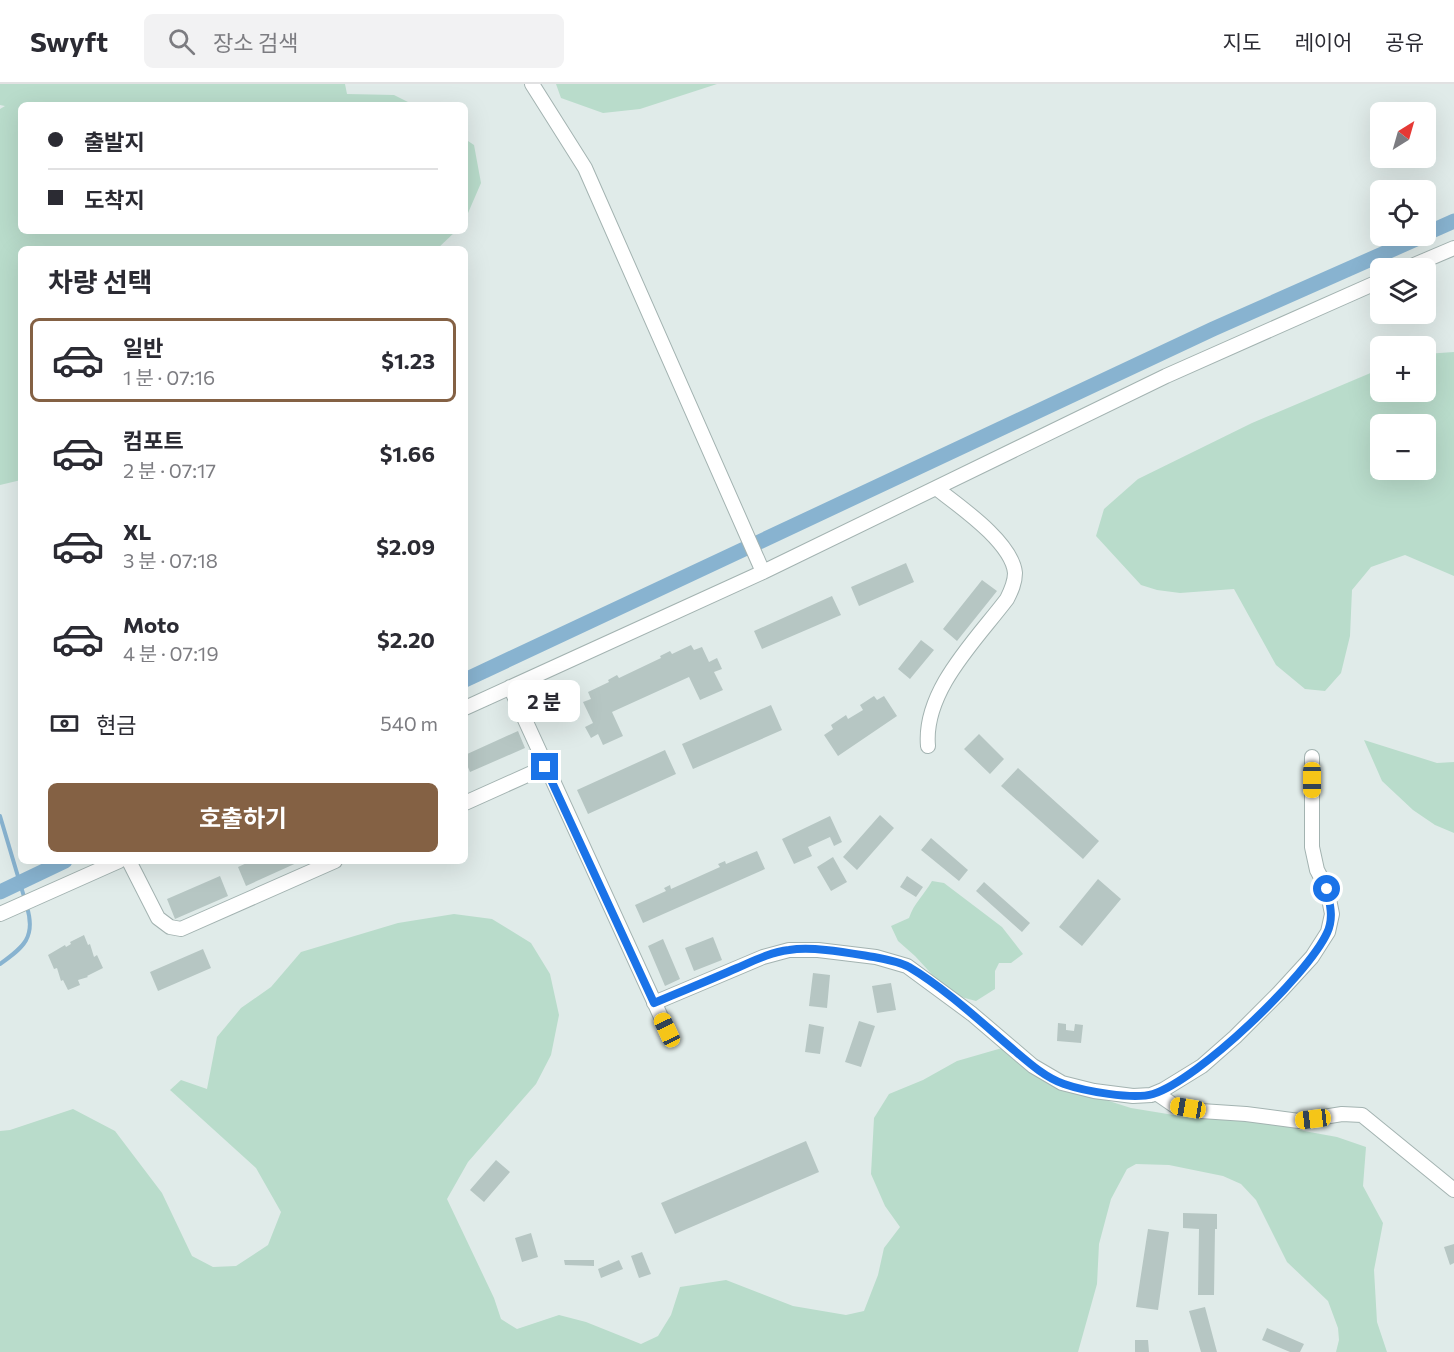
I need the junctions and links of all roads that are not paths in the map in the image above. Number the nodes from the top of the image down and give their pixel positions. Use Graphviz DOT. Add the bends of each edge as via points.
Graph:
graph roads {
  1 [pos="532,84"];
  2 [pos="1454,248"];
  3 [pos="1430,258"];
  4 [pos="1370,285"];
  5 [pos="936,488"];
  6 [pos="761,568"];
  7 [pos="510,687"];
  8 [pos="468,707"];
  9 [pos="928,746"];
  10 [pos="1312,757"];
  11 [pos="545,767"];
  12 [pos="468,802"];
  13 [pos="112,864"];
  14 [pos="131,864"];
  15 [pos="328,864"];
  16 [pos="0,914"];
  17 [pos="654,1003"];
  18 [pos="667,1030"];
  19 [pos="1156,1093"];
  20 [pos="1454,1190"];
  1 -- 6 [label="street" via="585,168"];
  2 -- 3 [label="street"];
  4 -- 5 [label="street" via="1166,376"];
  5 -- 6 [label="street"];
  5 -- 9 [label="street" via="1006,550 1015,572 1007,599 954,667 939,693 928,722"];
  6 -- 7 [label="street"];
  7 -- 8 [label="street"];
  7 -- 11 [label="street"];
  10 -- 19 [label="street" via="1312,848 1332,914 1328,932 1312,957 1235,1036 1202,1066"];
  11 -- 12 [label="street"];
  11 -- 17 [label="street"];
  13 -- 16 [label="street"];
  14 -- 15 [label="street" via="158,918 181,929"];
  17 -- 18 [label="street"];
  17 -- 19 [label="street" via="789,950 876,957 907,966 1033,1066 1062,1083 1094,1092 1133,1096"];
  19 -- 20 [label="street" via="1175,1106 1201,1111 1299,1121 1362,1115"];
}
